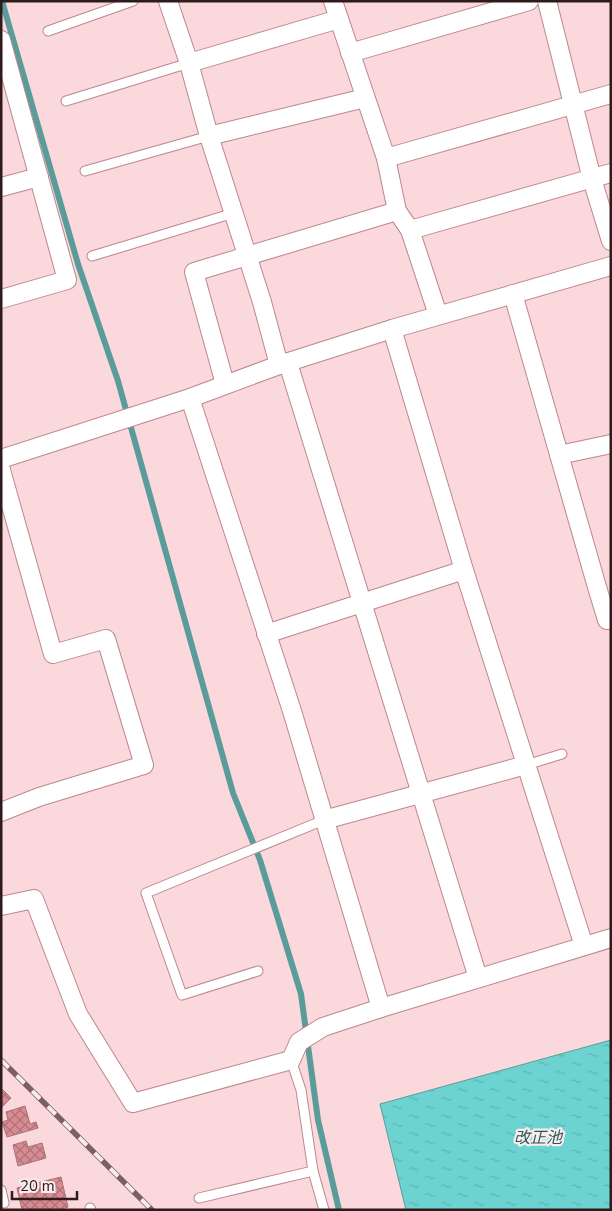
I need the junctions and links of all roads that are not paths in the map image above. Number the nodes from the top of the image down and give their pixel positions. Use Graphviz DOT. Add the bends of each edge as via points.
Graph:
graph roads {
  1 [pos="133,1"];
  2 [pos="168,1"];
  3 [pos="333,1"];
  4 [pos="529,1"];
  5 [pos="547,1"];
  6 [pos="339,19"];
  7 [pos="48,31"];
  8 [pos="1,40"];
  9 [pos="350,53"];
  10 [pos="189,63"];
  11 [pos="8,93"];
  12 [pos="611,94"];
  13 [pos="365,98"];
  14 [pos="66,101"];
  15 [pos="572,105"];
  16 [pos="209,136"];
  17 [pos="386,158"];
  18 [pos="85,171"];
  19 [pos="611,173"];
  20 [pos="39,177"];
  21 [pos="592,178"];
  22 [pos="1,187"];
  23 [pos="397,211"];
  24 [pos="234,213"];
  25 [pos="410,230"];
  26 [pos="611,241"];
  27 [pos="92,256"];
  28 [pos="246,256"];
  29 [pos="611,266"];
  30 [pos="513,294"];
  31 [pos="1,299"];
  32 [pos="438,315"];
  33 [pos="392,329"];
  34 [pos="283,364"];
  35 [pos="225,384"];
  36 [pos="190,398"];
  37 [pos="611,444"];
  38 [pos="559,455"];
  39 [pos="1,459"];
  40 [pos="1,470"];
  41 [pos="464,570"];
  42 [pos="364,602"];
  43 [pos="610,623"];
  44 [pos="266,634"];
  45 [pos="562,754"];
  46 [pos="526,765"];
  47 [pos="422,793"];
  48 [pos="1,812"];
  49 [pos="324,820"];
  50 [pos="1,906"];
  51 [pos="611,938"];
  52 [pos="584,946"];
  53 [pos="258,971"];
  54 [pos="478,978"];
  55 [pos="380,1008"];
  56 [pos="291,1060"];
  57 [pos="313,1171"];
  58 [pos="1,1190"];
  59 [pos="199,1198"];
  60 [pos="4,1203"];
  61 [pos="324,1210"];
  1 -- 7 [label="lane"];
  2 -- 10 [label="street"];
  3 -- 6 [label="street"];
  4 -- 9 [label="street"];
  5 -- 15 [label="street"];
  6 -- 9 [label="street"];
  6 -- 10 [label="street"];
  8 -- 11 [label="street"];
  9 -- 13 [label="street"];
  10 -- 14 [label="lane"];
  10 -- 16 [label="street"];
  11 -- 20 [label="street"];
  12 -- 15 [label="street"];
  13 -- 16 [label="street"];
  13 -- 17 [label="street"];
  15 -- 17 [label="street"];
  15 -- 21 [label="street"];
  16 -- 18 [label="lane"];
  16 -- 24 [label="street"];
  17 -- 23 [label="street"];
  19 -- 21 [label="street"];
  20 -- 22 [label="street"];
  20 -- 31 [label="street" via="67,280"];
  21 -- 25 [label="street"];
  21 -- 26 [label="street"];
  23 -- 25 [label="street"];
  23 -- 28 [label="street"];
  24 -- 27 [label="lane"];
  24 -- 28 [label="street"];
  25 -- 32 [label="street"];
  28 -- 34 [label="street"];
  28 -- 35 [label="street" via="194,272"];
  29 -- 30 [label="street"];
  30 -- 32 [label="street"];
  30 -- 38 [label="street"];
  32 -- 33 [label="street"];
  33 -- 34 [label="street"];
  33 -- 41 [label="street"];
  34 -- 35 [label="street"];
  34 -- 42 [label="street"];
  35 -- 36 [label="street"];
  36 -- 39 [label="street"];
  36 -- 44 [label="street"];
  37 -- 38 [label="street"];
  38 -- 43 [label="street"];
  40 -- 48 [label="street" via="53,654 106,639 144,765"];
  41 -- 42 [label="street"];
  41 -- 46 [label="street"];
  42 -- 44 [label="street"];
  42 -- 47 [label="street"];
  44 -- 49 [label="street"];
  45 -- 46 [label="lane"];
  46 -- 47 [label="street"];
  46 -- 52 [label="street"];
  47 -- 49 [label="street"];
  47 -- 54 [label="street"];
  49 -- 53 [label="lane" via="146,893 182,995"];
  49 -- 55 [label="street"];
  50 -- 56 [label="street" via="34,899 78,1014 133,1103"];
  51 -- 52 [label="street"];
  52 -- 54 [label="street"];
  54 -- 55 [label="street"];
  55 -- 56 [label="street" via="323,1027 299,1042"];
  56 -- 57 [label="lane" via="301,1090"];
  57 -- 59 [label="lane"];
  57 -- 61 [label="lane"];
  58 -- 60 [label="lane"];
}
